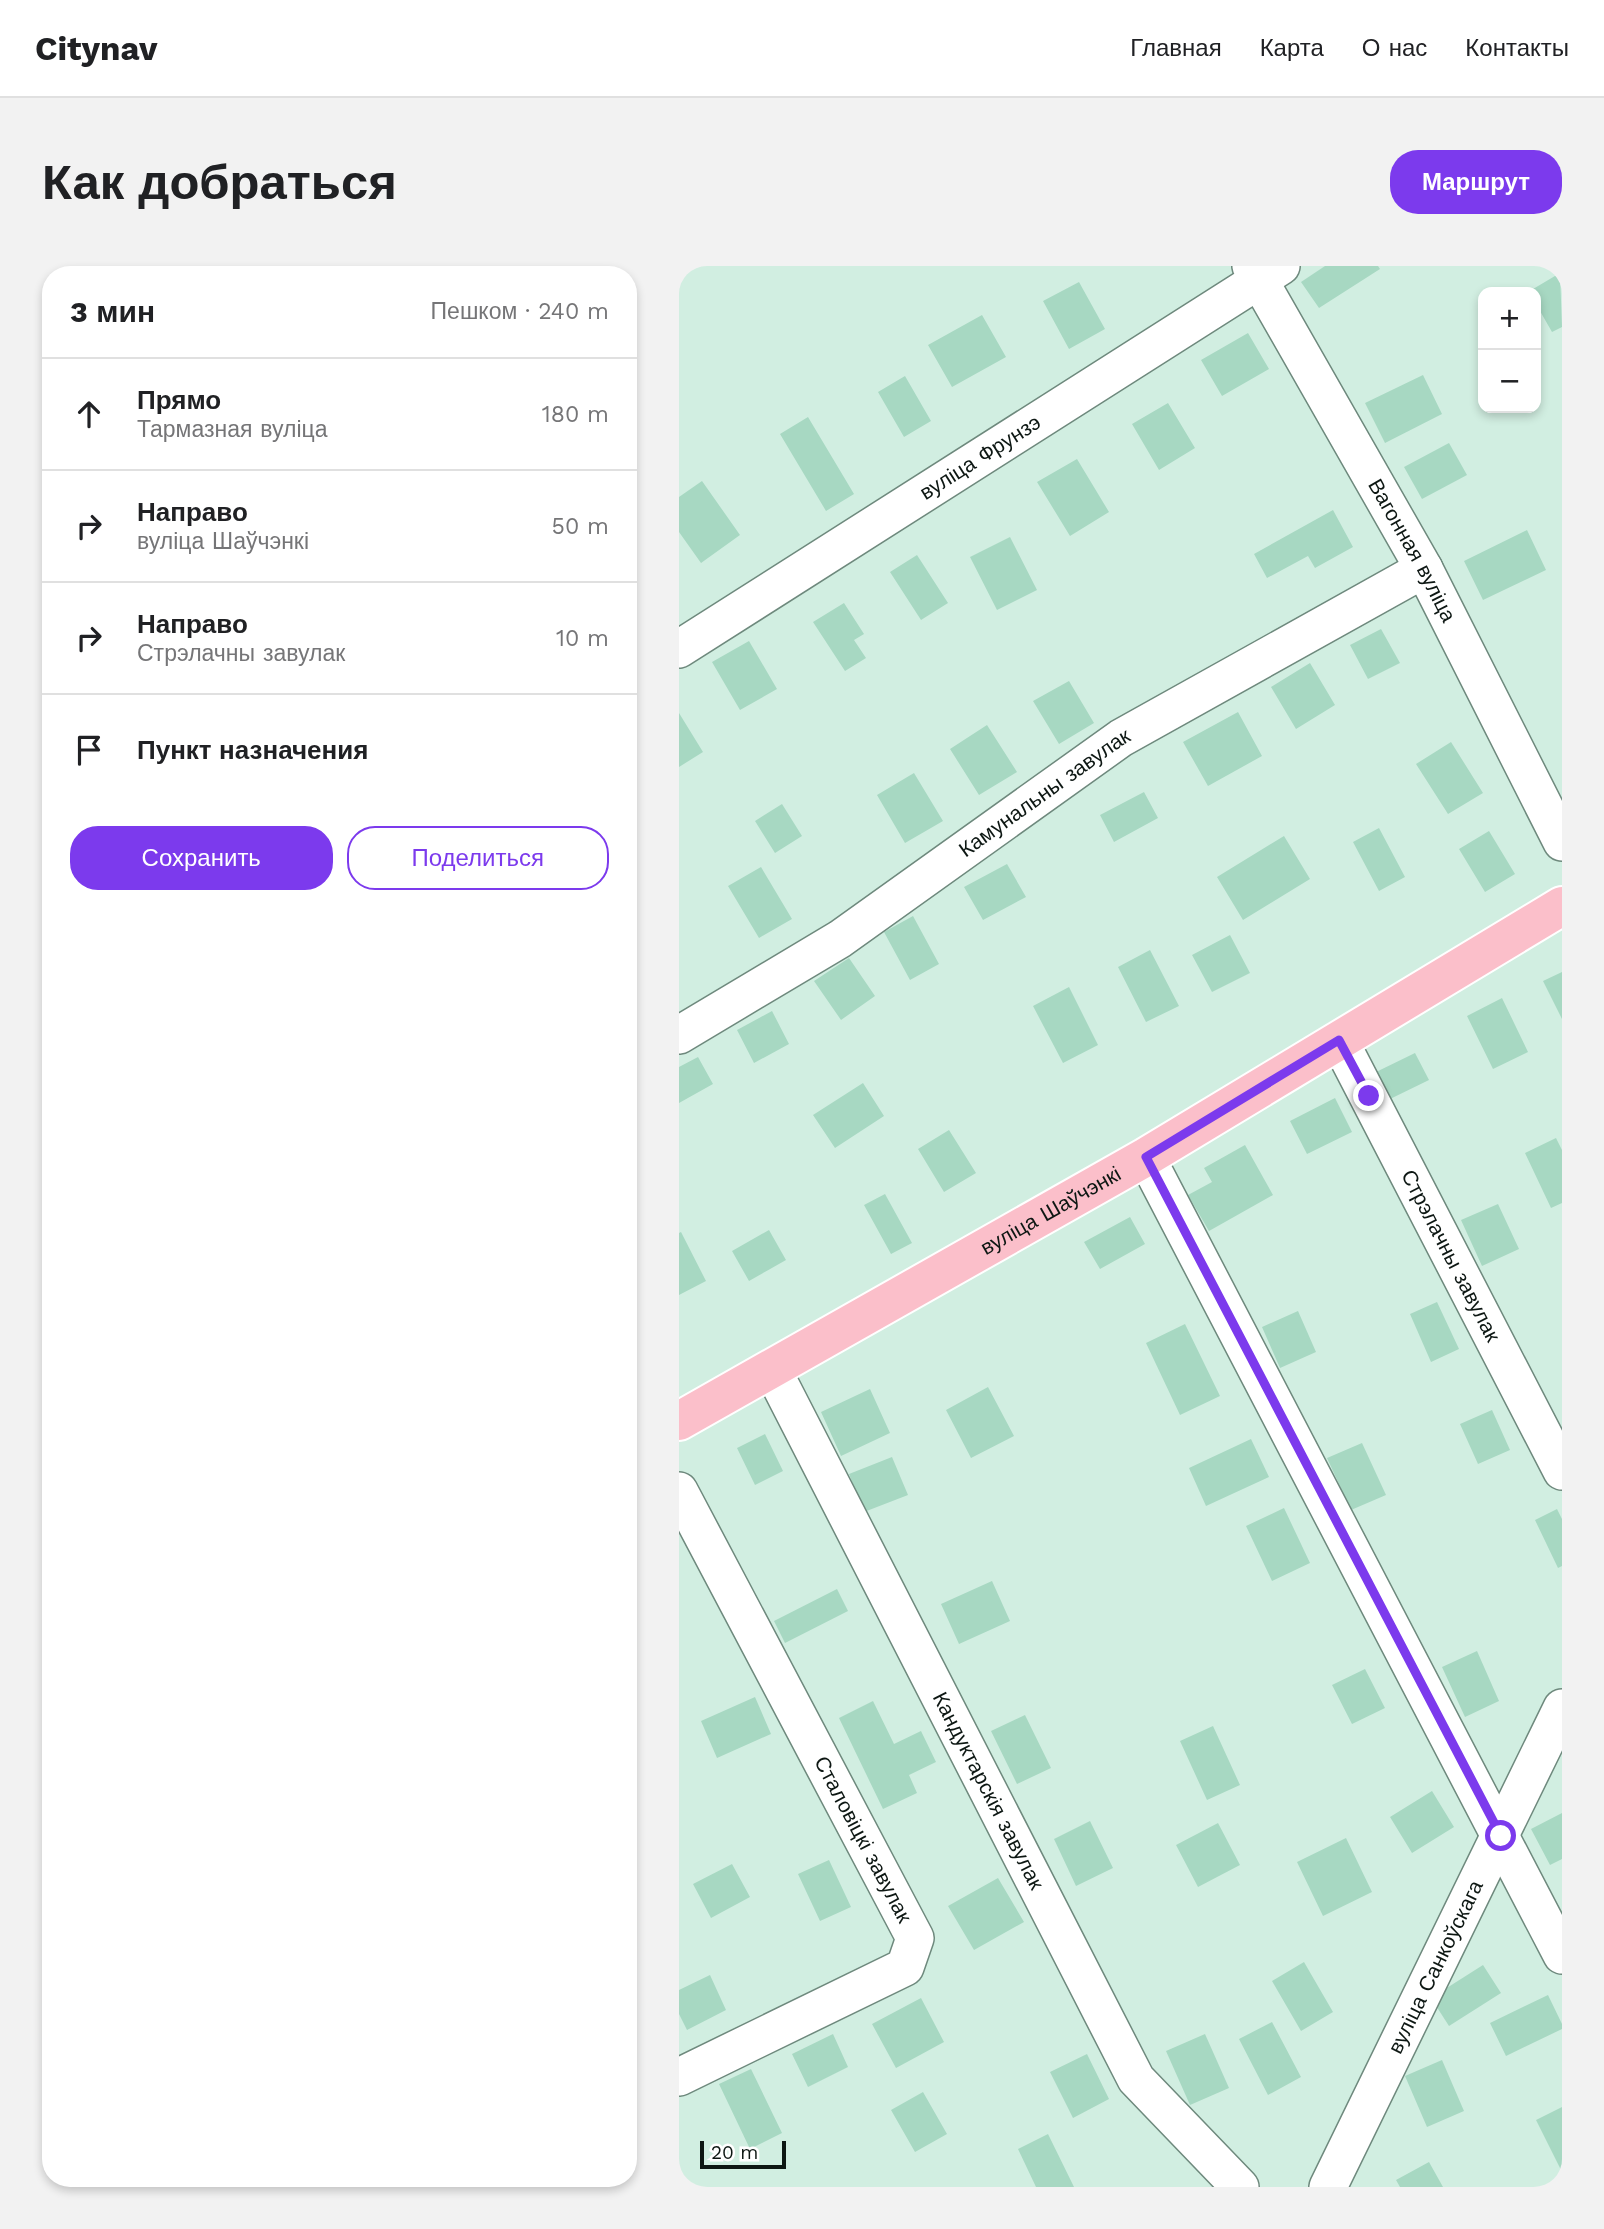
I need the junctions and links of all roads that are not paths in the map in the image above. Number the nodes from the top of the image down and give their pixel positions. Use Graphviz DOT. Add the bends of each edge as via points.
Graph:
graph roads {
  1 [pos="1255,269"];
  2 [pos="1424,569"];
  3 [pos="679,649"];
  4 [pos="1562,842"];
  5 [pos="1562,906"];
  6 [pos="679,1035"];
  7 [pos="1339,1040"];
  8 [pos="1146,1157"];
  9 [pos="772,1368"];
  10 [pos="679,1421"];
  11 [pos="1562,1471"];
  12 [pos="679,1491"];
  13 [pos="1562,1708"];
  14 [pos="1501,1836"];
  15 [pos="1562,1955"];
  16 [pos="682,2069"];
  17 [pos="1240,2187"];
  18 [pos="1328,2187"];
  1 -- 2 [label="street, Вагонная вуліца"];
  1 -- 3 [label="street, вуліца Фрунзэ"];
  2 -- 4 [label="street, Вагонная вуліца"];
  2 -- 6 [label="street, Камунальны завулак" via="1121,738 840,939"];
  5 -- 7 [label="main road, вуліца Шаўчэнкі"];
  7 -- 8 [label="main road, вуліца Шаўчэнкі"];
  7 -- 11 [label="street, Стрэлачны завулак"];
  8 -- 9 [label="main road, вуліца Шаўчэнкі"];
  8 -- 14 [label="street"];
  9 -- 10 [label="main road, вуліца Шаўчэнкі"];
  9 -- 17 [label="street, Кандуктарскія завулак" via="1136,2079"];
  12 -- 16 [label="street, Сталовіцкі завулак" via="915,1938 905,1967"];
  13 -- 14 [label="street, вуліца Санкоўскага"];
  14 -- 15 [label="street"];
  14 -- 18 [label="street, вуліца Санкоўскага"];
}
